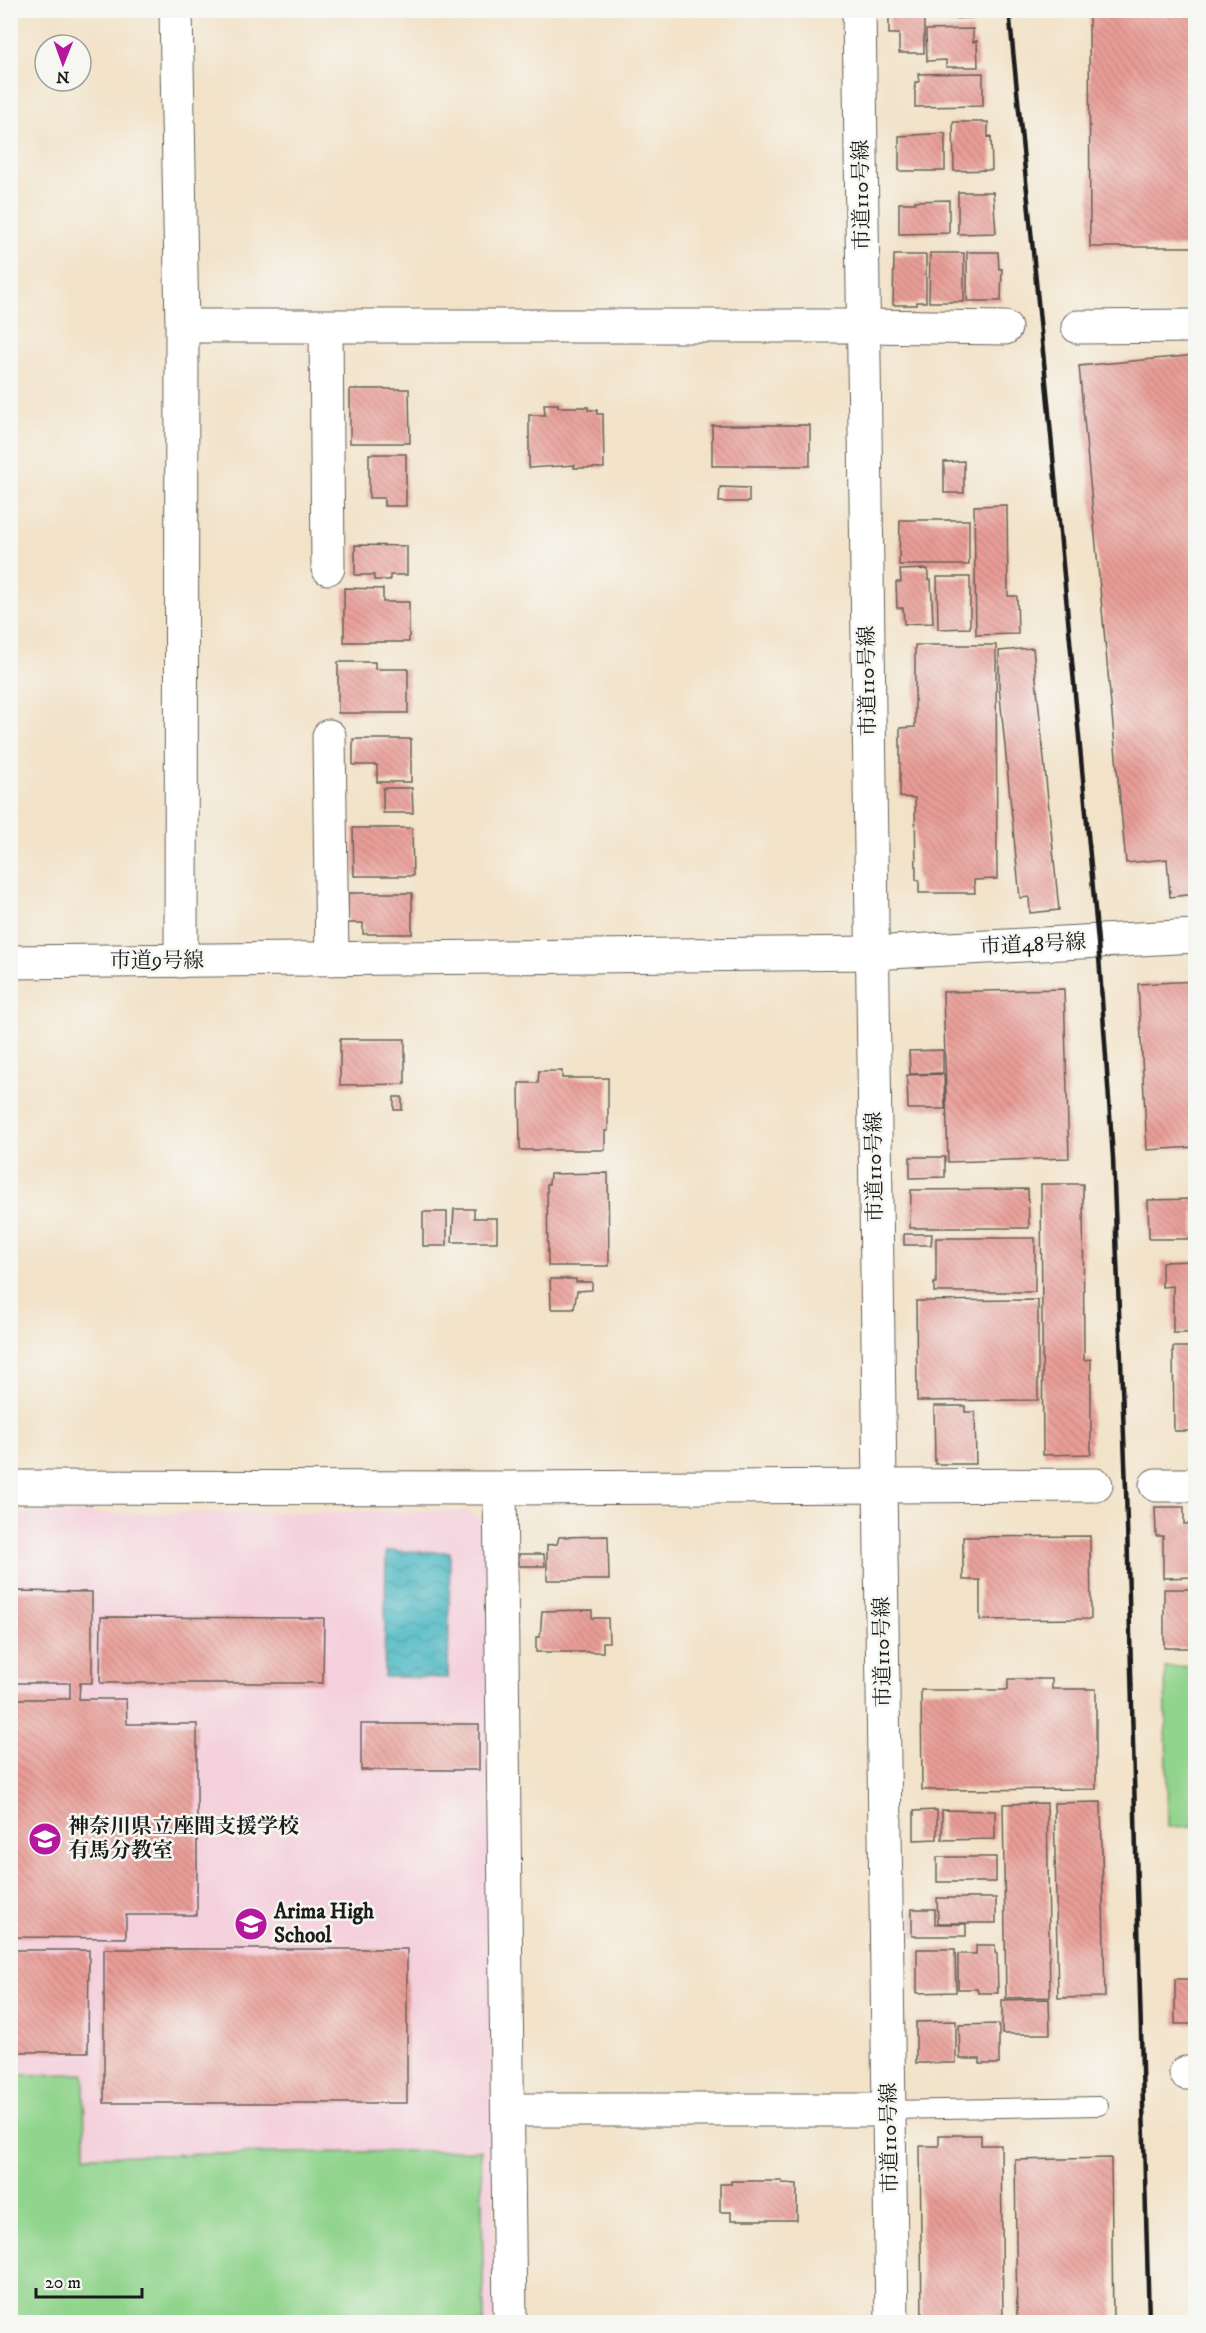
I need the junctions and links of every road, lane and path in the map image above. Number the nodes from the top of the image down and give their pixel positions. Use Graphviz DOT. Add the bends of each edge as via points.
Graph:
graph roads {
  1 [pos="176,10"];
  2 [pos="859,10"];
  3 [pos="182,326"];
  4 [pos="326,326"];
  5 [pos="864,326"];
  6 [pos="1196,326"];
  7 [pos="1078,327"];
  8 [pos="1005,328"];
  9 [pos="328,568"];
  10 [pos="329,736"];
  11 [pos="1196,936"];
  12 [pos="871,953"];
  13 [pos="318,959"];
  14 [pos="181,961"];
  15 [pos="10,962"];
  16 [pos="1096,1485"];
  17 [pos="1156,1485"];
  18 [pos="1196,1485"];
  19 [pos="881,1486"];
  20 [pos="10,1487"];
  21 [pos="500,1488"];
  22 [pos="1098,2106"];
  23 [pos="508,2110"];
  24 [pos="889,2110"];
  25 [pos="510,2322"];
  26 [pos="892,2322"];
  1 -- 3 [label="street"];
  2 -- 5 [label="street, 市道110号線"];
  3 -- 4 [label="street"];
  3 -- 14 [label="street"];
  4 -- 5 [label="street"];
  4 -- 9 [label="street"];
  5 -- 8 [label="street"];
  5 -- 12 [label="street, 市道110号線"];
  6 -- 7 [label="street"];
  10 -- 13 [label="street"];
  11 -- 12 [label="street, 市道48号線"];
  12 -- 13 [label="street, 市道48号線"];
  12 -- 19 [label="street, 市道110号線"];
  13 -- 14 [label="street, 市道9号線"];
  14 -- 15 [label="street, 市道9号線"];
  16 -- 19 [label="street"];
  17 -- 18 [label="street"];
  19 -- 21 [label="street"];
  19 -- 24 [label="street, 市道110号線"];
  20 -- 21 [label="street"];
  21 -- 23 [label="street"];
  22 -- 24 [label="lane"];
  23 -- 24 [label="street"];
  23 -- 25 [label="street"];
  24 -- 26 [label="street, 市道110号線"];
}
